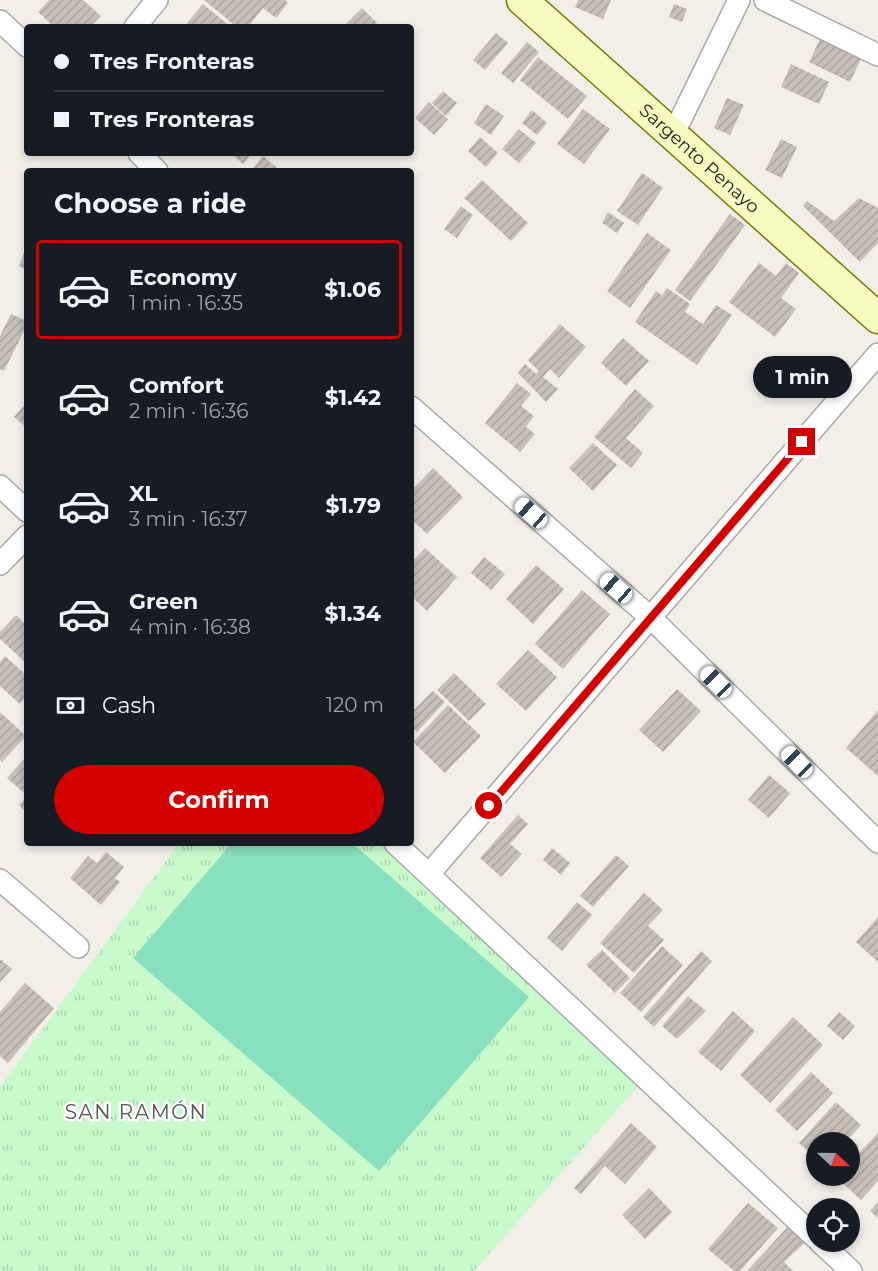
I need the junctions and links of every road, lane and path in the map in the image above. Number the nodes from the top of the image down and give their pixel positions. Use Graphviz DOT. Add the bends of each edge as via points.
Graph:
graph roads {
  1 [pos="157,0"];
  2 [pos="522,0"];
  3 [pos="739,0"];
  4 [pos="765,0"];
  5 [pos="0,21"];
  6 [pos="137,24"];
  7 [pos="24,43"];
  8 [pos="878,55"];
  9 [pos="673,135"];
  10 [pos="142,156"];
  11 [pos="154,168"];
  12 [pos="878,318"];
  13 [pos="878,354"];
  14 [pos="414,410"];
  15 [pos="0,486"];
  16 [pos="24,508"];
  17 [pos="24,539"];
  18 [pos="0,564"];
  19 [pos="651,618"];
  20 [pos="878,842"];
  21 [pos="398,846"];
  22 [pos="429,874"];
  23 [pos="0,880"];
  24 [pos="78,947"];
  25 [pos="806,1229"];
  26 [pos="831,1252"];
  27 [pos="851,1271"];
  1 -- 6 [label="street"];
  2 -- 9 [label="street, Sargento Penayo"];
  3 -- 9 [label="street"];
  4 -- 8 [label="street"];
  5 -- 7 [label="street"];
  9 -- 12 [label="street, Sargento Penayo"];
  10 -- 11 [label="street"];
  13 -- 19 [label="street"];
  14 -- 19 [label="street"];
  15 -- 16 [label="street"];
  17 -- 18 [label="street"];
  19 -- 20 [label="street"];
  19 -- 22 [label="street"];
  21 -- 22 [label="street"];
  22 -- 25 [label="street"];
  23 -- 24 [label="street"];
  26 -- 27 [label="street"];
}
